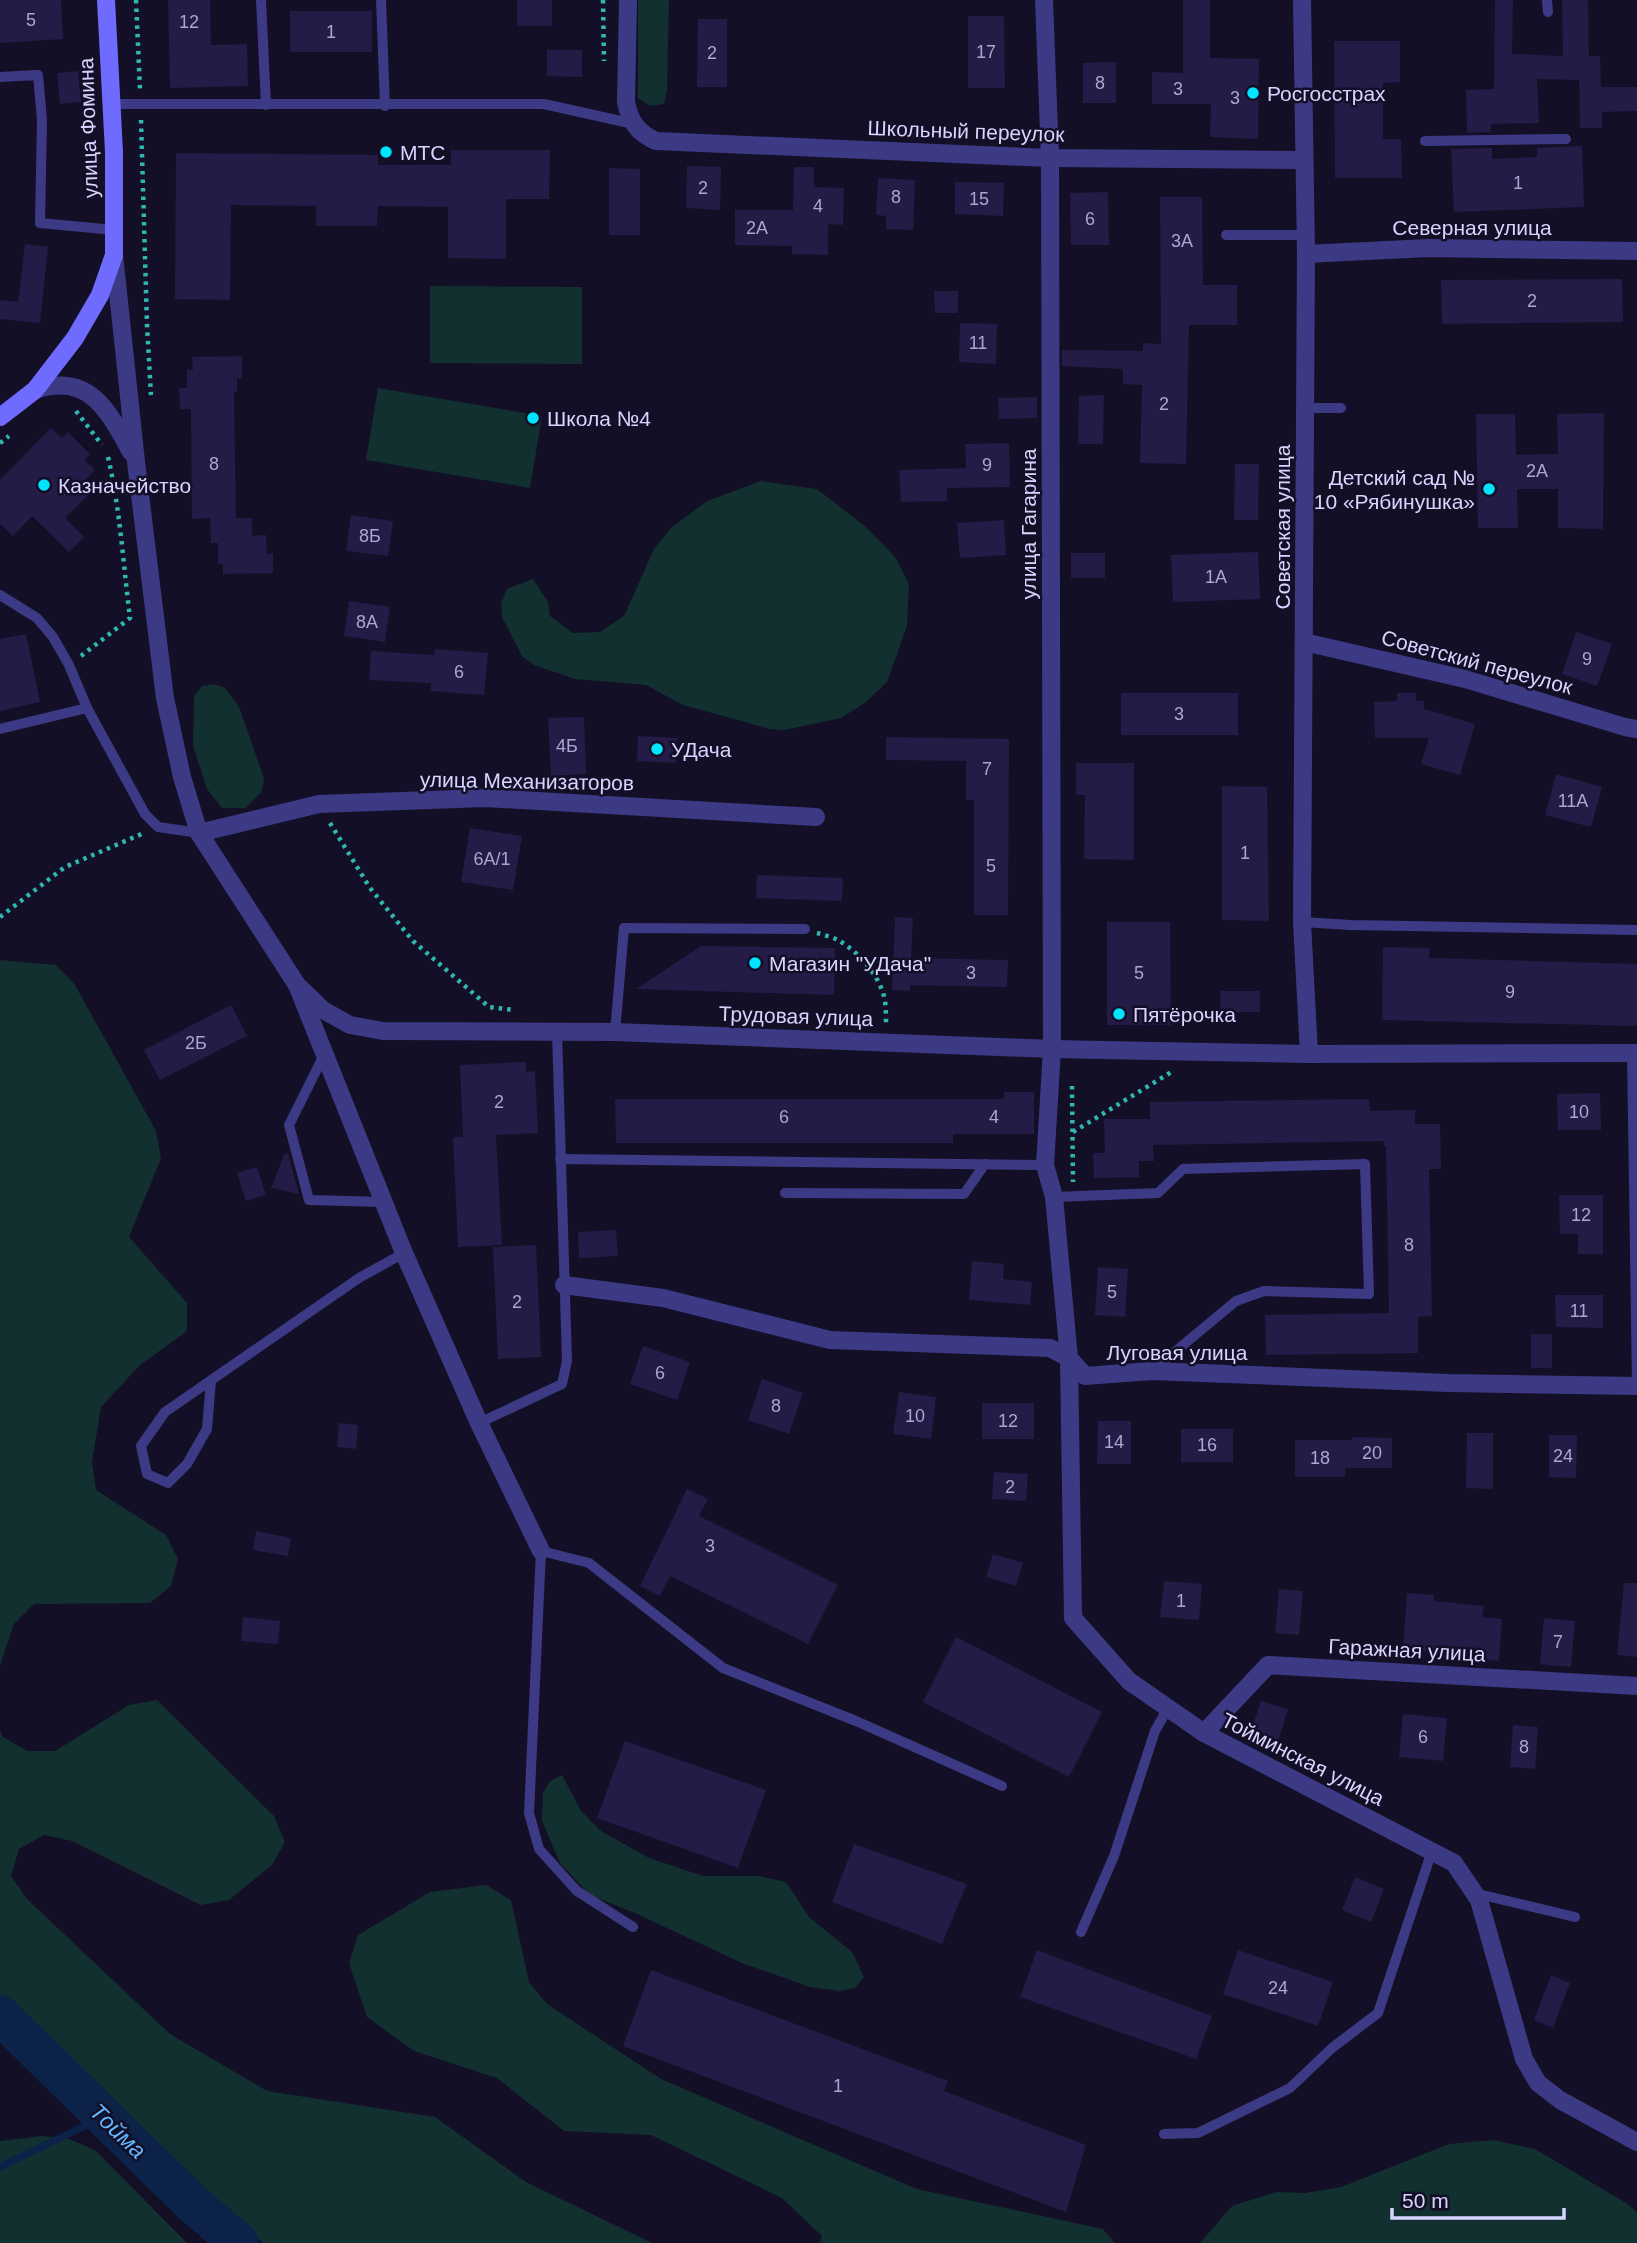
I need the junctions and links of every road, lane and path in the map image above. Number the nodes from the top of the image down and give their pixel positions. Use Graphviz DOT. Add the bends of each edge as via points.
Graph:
graph roads {
  1 [pos="106,0"];
  2 [pos="136,0"];
  3 [pos="261,0"];
  4 [pos="381,0"];
  5 [pos="628,0"];
  6 [pos="1044,0"];
  7 [pos="1302,0"];
  8 [pos="0,77"];
  9 [pos="111,104"];
  10 [pos="140,104"];
  11 [pos="266,105"];
  12 [pos="385,106"];
  13 [pos="634,124"];
  14 [pos="1566,139"];
  15 [pos="1425,141"];
  16 [pos="1049,158"];
  17 [pos="1304,160"];
  18 [pos="114,230"];
  19 [pos="1226,235"];
  20 [pos="1306,235"];
  21 [pos="1637,251"];
  22 [pos="1306,254"];
  23 [pos="114,255"];
  24 [pos="35,390"];
  25 [pos="152,403"];
  26 [pos="1305,408"];
  27 [pos="1342,408"];
  28 [pos="75,410"];
  29 [pos="0,417"];
  30 [pos="19,428"];
  31 [pos="0,443"];
  32 [pos="136,462"];
  33 [pos="0,595"];
  34 [pos="1304,642"];
  35 [pos="89,650"];
  36 [pos="87,708"];
  37 [pos="0,729"];
  38 [pos="1637,729"];
  39 [pos="319,804"];
  40 [pos="816,817"];
  41 [pos="158,827"];
  42 [pos="199,834"];
  43 [pos="0,917"];
  44 [pos="1301,922"];
  45 [pos="805,929"];
  46 [pos="1637,930"];
  47 [pos="297,985"];
  48 [pos="519,1012"];
  49 [pos="556,1032"];
  50 [pos="615,1032"];
  51 [pos="886,1032"];
  52 [pos="1052,1049"];
  53 [pos="1072,1049"];
  54 [pos="1205,1052"];
  55 [pos="1635,1053"];
  56 [pos="1309,1054"];
  57 [pos="324,1055"];
  58 [pos="1073,1132"];
  59 [pos="561,1159"];
  60 [pos="985,1164"];
  61 [pos="1045,1165"];
  62 [pos="785,1193"];
  63 [pos="1073,1197"];
  64 [pos="1054,1198"];
  65 [pos="383,1202"];
  66 [pos="404,1253"];
  67 [pos="564,1285"];
  68 [pos="1069,1358"];
  69 [pos="1152,1371"];
  70 [pos="211,1380"];
  71 [pos="1637,1386"];
  72 [pos="479,1423"];
  73 [pos="541,1551"];
  74 [pos="1637,1686"];
  75 [pos="1168,1708"];
  76 [pos="1204,1733"];
  77 [pos="1002,1786"];
  78 [pos="1432,1851"];
  79 [pos="1474,1892"];
  80 [pos="1575,1917"];
  81 [pos="633,1927"];
  82 [pos="1081,1932"];
  83 [pos="1164,2134"];
  84 [pos="1637,2142"];
  1 -- 9 [label="main road, улица Фомина"];
  2 -- 10 [label="path"];
  3 -- 11 [label="lane"];
  4 -- 12 [label="lane"];
  5 -- 13 [label="street" via="626,102"];
  6 -- 16 [label="street, улица Гагарина"];
  7 -- 17 [label="street, Советская улица"];
  8 -- 18 [label="lane" via="38,75 40,223"];
  9 -- 10 [label="lane"];
  9 -- 18 [label="main road, улица Фомина"];
  10 -- 11 [label="lane"];
  10 -- 25 [label="path"];
  11 -- 12 [label="lane"];
  12 -- 13 [label="lane" via="544,104"];
  13 -- 16 [label="street, Школьный переулок" via="646,136 665,142"];
  14 -- 15 [label="lane"];
  16 -- 17 [label="street, Школьный переулок"];
  16 -- 52 [label="street, улица Гагарина"];
  17 -- 20 [label="street, Советская улица"];
  18 -- 23 [label="main road, улица Фомина"];
  19 -- 20 [label="lane"];
  20 -- 22 [label="street, Советская улица"];
  21 -- 22 [label="street, Северная улица" via="1428,248"];
  22 -- 26 [label="street, Советская улица"];
  23 -- 24 [label="main road, улица Фомина" via="100,295 75,338"];
  23 -- 32 [label="street"];
  24 -- 29 [label="main road, улица Фомина"];
  24 -- 32 [label="street" via="70,384 87,392 117,426"];
  26 -- 27 [label="lane"];
  26 -- 34 [label="street, Советская улица"];
  28 -- 35 [label="path" via="106,450 115,486 130,618"];
  30 -- 31 [label="path"];
  32 -- 42 [label="street" via="165,698"];
  33 -- 36 [label="lane" via="37,618 53,637"];
  34 -- 38 [label="street, Советский переулок" via="1465,678"];
  34 -- 44 [label="street, Советская улица"];
  36 -- 37 [label="lane"];
  36 -- 41 [label="lane" via="145,814"];
  39 -- 40 [label="street, улица Механизаторов" via="485,798"];
  39 -- 42 [label="street, улица Механизаторов"];
  39 -- 48 [label="path" via="370,888 414,941 489,1007"];
  41 -- 42 [label="lane"];
  41 -- 43 [label="path" via="65,867"];
  42 -- 47 [label="street"];
  44 -- 46 [label="lane"];
  44 -- 56 [label="street, Советская улица"];
  45 -- 50 [label="lane" via="624,928"];
  45 -- 51 [label="path" via="837,939 868,967 885,1002"];
  47 -- 49 [label="street, Трудовая улица" via="323,1010 350,1025 383,1031"];
  47 -- 57 [label="street"];
  49 -- 50 [label="street, Трудовая улица"];
  49 -- 59 [label="lane"];
  50 -- 52 [label="street, Трудовая улица"];
  52 -- 53 [label="street, Трудовая улица"];
  52 -- 61 [label="street, улица Гагарина"];
  53 -- 54 [label="street, Трудовая улица"];
  53 -- 58 [label="path"];
  54 -- 56 [label="street, Трудовая улица"];
  54 -- 58 [label="path"];
  55 -- 56 [label="street, Трудовая улица"];
  55 -- 71 [label="lane"];
  57 -- 65 [label="street"];
  57 -- 65 [label="lane" via="289,1125 309,1200"];
  58 -- 63 [label="path"];
  59 -- 60 [label="lane"];
  59 -- 67 [label="lane"];
  60 -- 61 [label="lane"];
  60 -- 62 [label="lane" via="964,1194"];
  61 -- 64 [label="street, улица Гагарина"];
  63 -- 64 [label="lane"];
  63 -- 69 [label="lane" via="1158,1193 1183,1169 1365,1164 1369,1294 1264,1291 1236,1301"];
  64 -- 68 [label="street, Тойминская улица"];
  65 -- 66 [label="street"];
  66 -- 70 [label="lane" via="359,1278"];
  66 -- 72 [label="street"];
  67 -- 68 [label="street, Луговая улица" via="663,1298 830,1340 1050,1348"];
  67 -- 72 [label="lane" via="567,1361 562,1384"];
  68 -- 69 [label="street, Луговая улица" via="1085,1376"];
  68 -- 75 [label="street, Тойминская улица" via="1073,1618 1129,1682"];
  69 -- 71 [label="street, Луговая улица"];
  70 -- 70 [label="lane" via="165,1412 141,1446 147,1474 168,1483 187,1464 207,1429"];
  72 -- 73 [label="street"];
  73 -- 77 [label="lane" via="589,1563 723,1668"];
  73 -- 81 [label="lane" via="529,1813 539,1849 577,1891"];
  74 -- 76 [label="street, Гаражная улица" via="1268,1665"];
  75 -- 76 [label="street, Тойминская улица"];
  75 -- 82 [label="lane" via="1155,1731 1114,1856"];
  76 -- 78 [label="street, Тойминская улица"];
  78 -- 79 [label="street, Тойминская улица" via="1454,1863"];
  78 -- 83 [label="lane" via="1378,2013 1290,2088 1198,2133"];
  79 -- 80 [label="lane"];
  79 -- 84 [label="street, Тойминская улица" via="1524,2059 1538,2083"];
}
